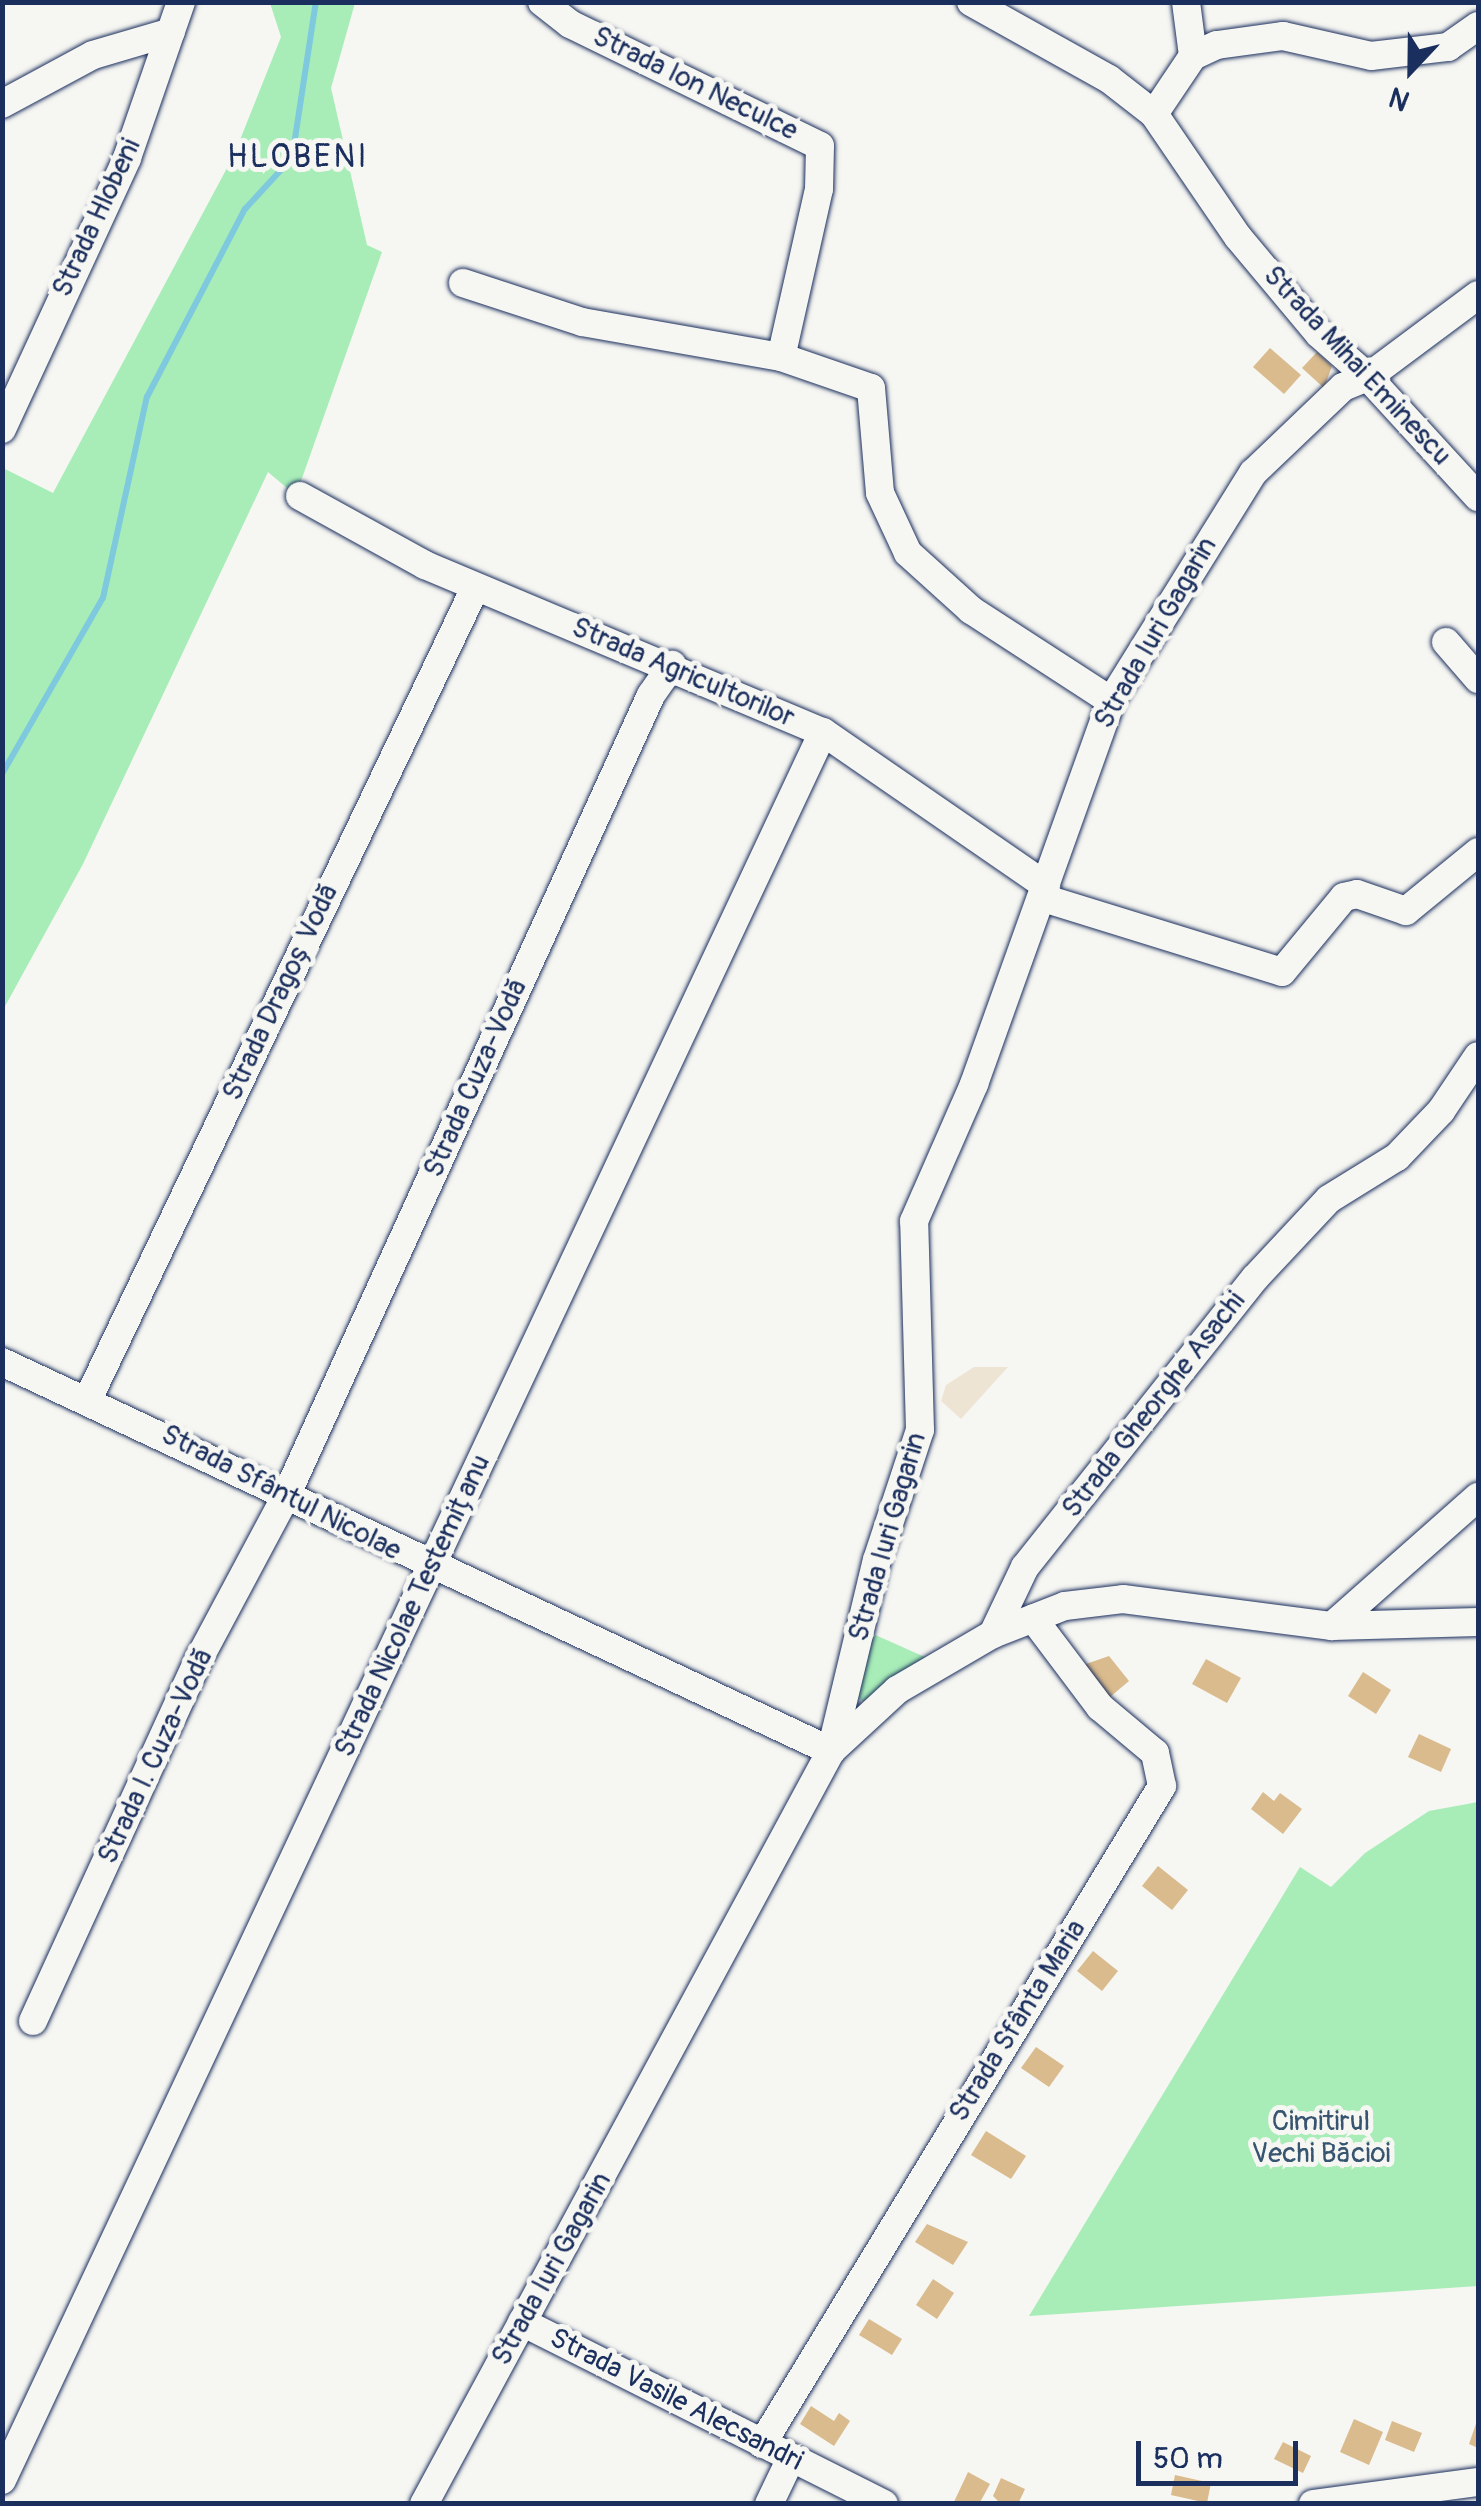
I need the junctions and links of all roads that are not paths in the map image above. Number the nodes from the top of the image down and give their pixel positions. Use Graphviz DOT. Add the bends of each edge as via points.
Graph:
graph roads {
  1 [pos="181,2"];
  2 [pos="542,2"];
  3 [pos="972,2"];
  4 [pos="1186,2"];
  5 [pos="1478,26"];
  6 [pos="170,32"];
  7 [pos="1193,56"];
  8 [pos="2,104"];
  9 [pos="1154,114"];
  10 [pos="463,283"];
  11 [pos="1473,305"];
  12 [pos="781,356"];
  13 [pos="1368,378"];
  14 [pos="2,429"];
  15 [pos="300,496"];
  16 [pos="1478,497"];
  17 [pos="476,588"];
  18 [pos="1446,642"];
  19 [pos="672,665"];
  20 [pos="1478,679"];
  21 [pos="1111,700"];
  22 [pos="823,732"];
  23 [pos="1478,852"];
  24 [pos="1045,892"];
  25 [pos="1478,1056"];
  26 [pos="2,1362"];
  27 [pos="88,1397"];
  28 [pos="286,1496"];
  29 [pos="1478,1497"];
  30 [pos="432,1568"];
  31 [pos="1033,1618"];
  32 [pos="1478,1622"];
  33 [pos="1332,1626"];
  34 [pos="994,1634"];
  35 [pos="832,1751"];
  36 [pos="34,2021"];
  37 [pos="522,2322"];
  38 [pos="762,2444"];
  39 [pos="791,2458"];
  40 [pos="2,2480"];
  41 [pos="1478,2482"];
  42 [pos="424,2504"];
  43 [pos="769,2504"];
  44 [pos="884,2504"];
  45 [pos="1312,2504"];
  1 -- 6 [label="street, Strada Hlobeni"];
  2 -- 12 [label="street, Strada Ion Neculce" via="570,24 820,146 819,189"];
  3 -- 9 [label="street, Strada Mihai Eminescu" via="1109,78"];
  4 -- 7 [label="street"];
  5 -- 7 [label="street" via="1448,47 1371,56 1283,36 1216,45"];
  6 -- 8 [label="street" via="93,56"];
  6 -- 14 [label="street, Strada Hlobeni" via="127,158"];
  7 -- 9 [label="street"];
  9 -- 13 [label="street, Strada Mihai Eminescu" via="1238,236 1318,334"];
  10 -- 12 [label="street" via="582,322"];
  11 -- 13 [label="street, Strada Iuri Gagarin"];
  12 -- 21 [label="street" via="872,388 880,493 890,524 937,584"];
  13 -- 16 [label="street, Strada Mihai Eminescu"];
  13 -- 21 [label="street, Strada Iuri Gagarin" via="1343,386 1253,474"];
  15 -- 17 [label="street, Strada Agricultorilor"];
  17 -- 19 [label="street, Strada Agricultorilor"];
  17 -- 27 [label="street, Strada Dragoș Vodă"];
  18 -- 20 [label="street"];
  19 -- 22 [label="street, Strada Agricultorilor"];
  19 -- 28 [label="street, Strada Cuza-Vodă" via="650,694"];
  21 -- 24 [label="street, Strada Iuri Gagarin"];
  22 -- 24 [label="street, Strada Agricultorilor"];
  22 -- 30 [label="street, Strada Nicolae Testemițanu"];
  23 -- 24 [label="street, Strada Agricultorilor" via="1406,912 1357,894 1344,896 1282,972"];
  24 -- 35 [label="street, Strada Iuri Gagarin" via="914,1221 920,1430 877,1560"];
  25 -- 34 [label="street, Strada Gheorghe Asachi" via="1397,1157 1329,1199 1254,1278 1025,1567"];
  26 -- 27 [label="street, Strada Sfântul Nicolae"];
  27 -- 28 [label="street, Strada Sfântul Nicolae"];
  28 -- 30 [label="street, Strada Sfântul Nicolae"];
  28 -- 36 [label="street, Strada I. Cuza-Vodă" via="200,1657"];
  29 -- 33 [label="street"];
  30 -- 35 [label="street, Strada Sfântul Nicolae"];
  30 -- 40 [label="street, Strada Nicolae Testemițanu"];
  31 -- 33 [label="street" via="1065,1606 1123,1599"];
  31 -- 34 [label="street"];
  31 -- 38 [label="street, Strada Sfânta Maria" via="1100,1707 1155,1753 1162,1786"];
  32 -- 33 [label="street"];
  34 -- 35 [label="street" via="898,1690"];
  35 -- 37 [label="street, Strada Iuri Gagarin"];
  37 -- 38 [label="street, Strada Vasile Alecsandri"];
  37 -- 42 [label="street, Strada Iuri Gagarin"];
  38 -- 39 [label="street, Strada Vasile Alecsandri"];
  39 -- 43 [label="street"];
  39 -- 44 [label="street, Strada Vasile Alecsandri"];
  41 -- 45 [label="street"];
}
